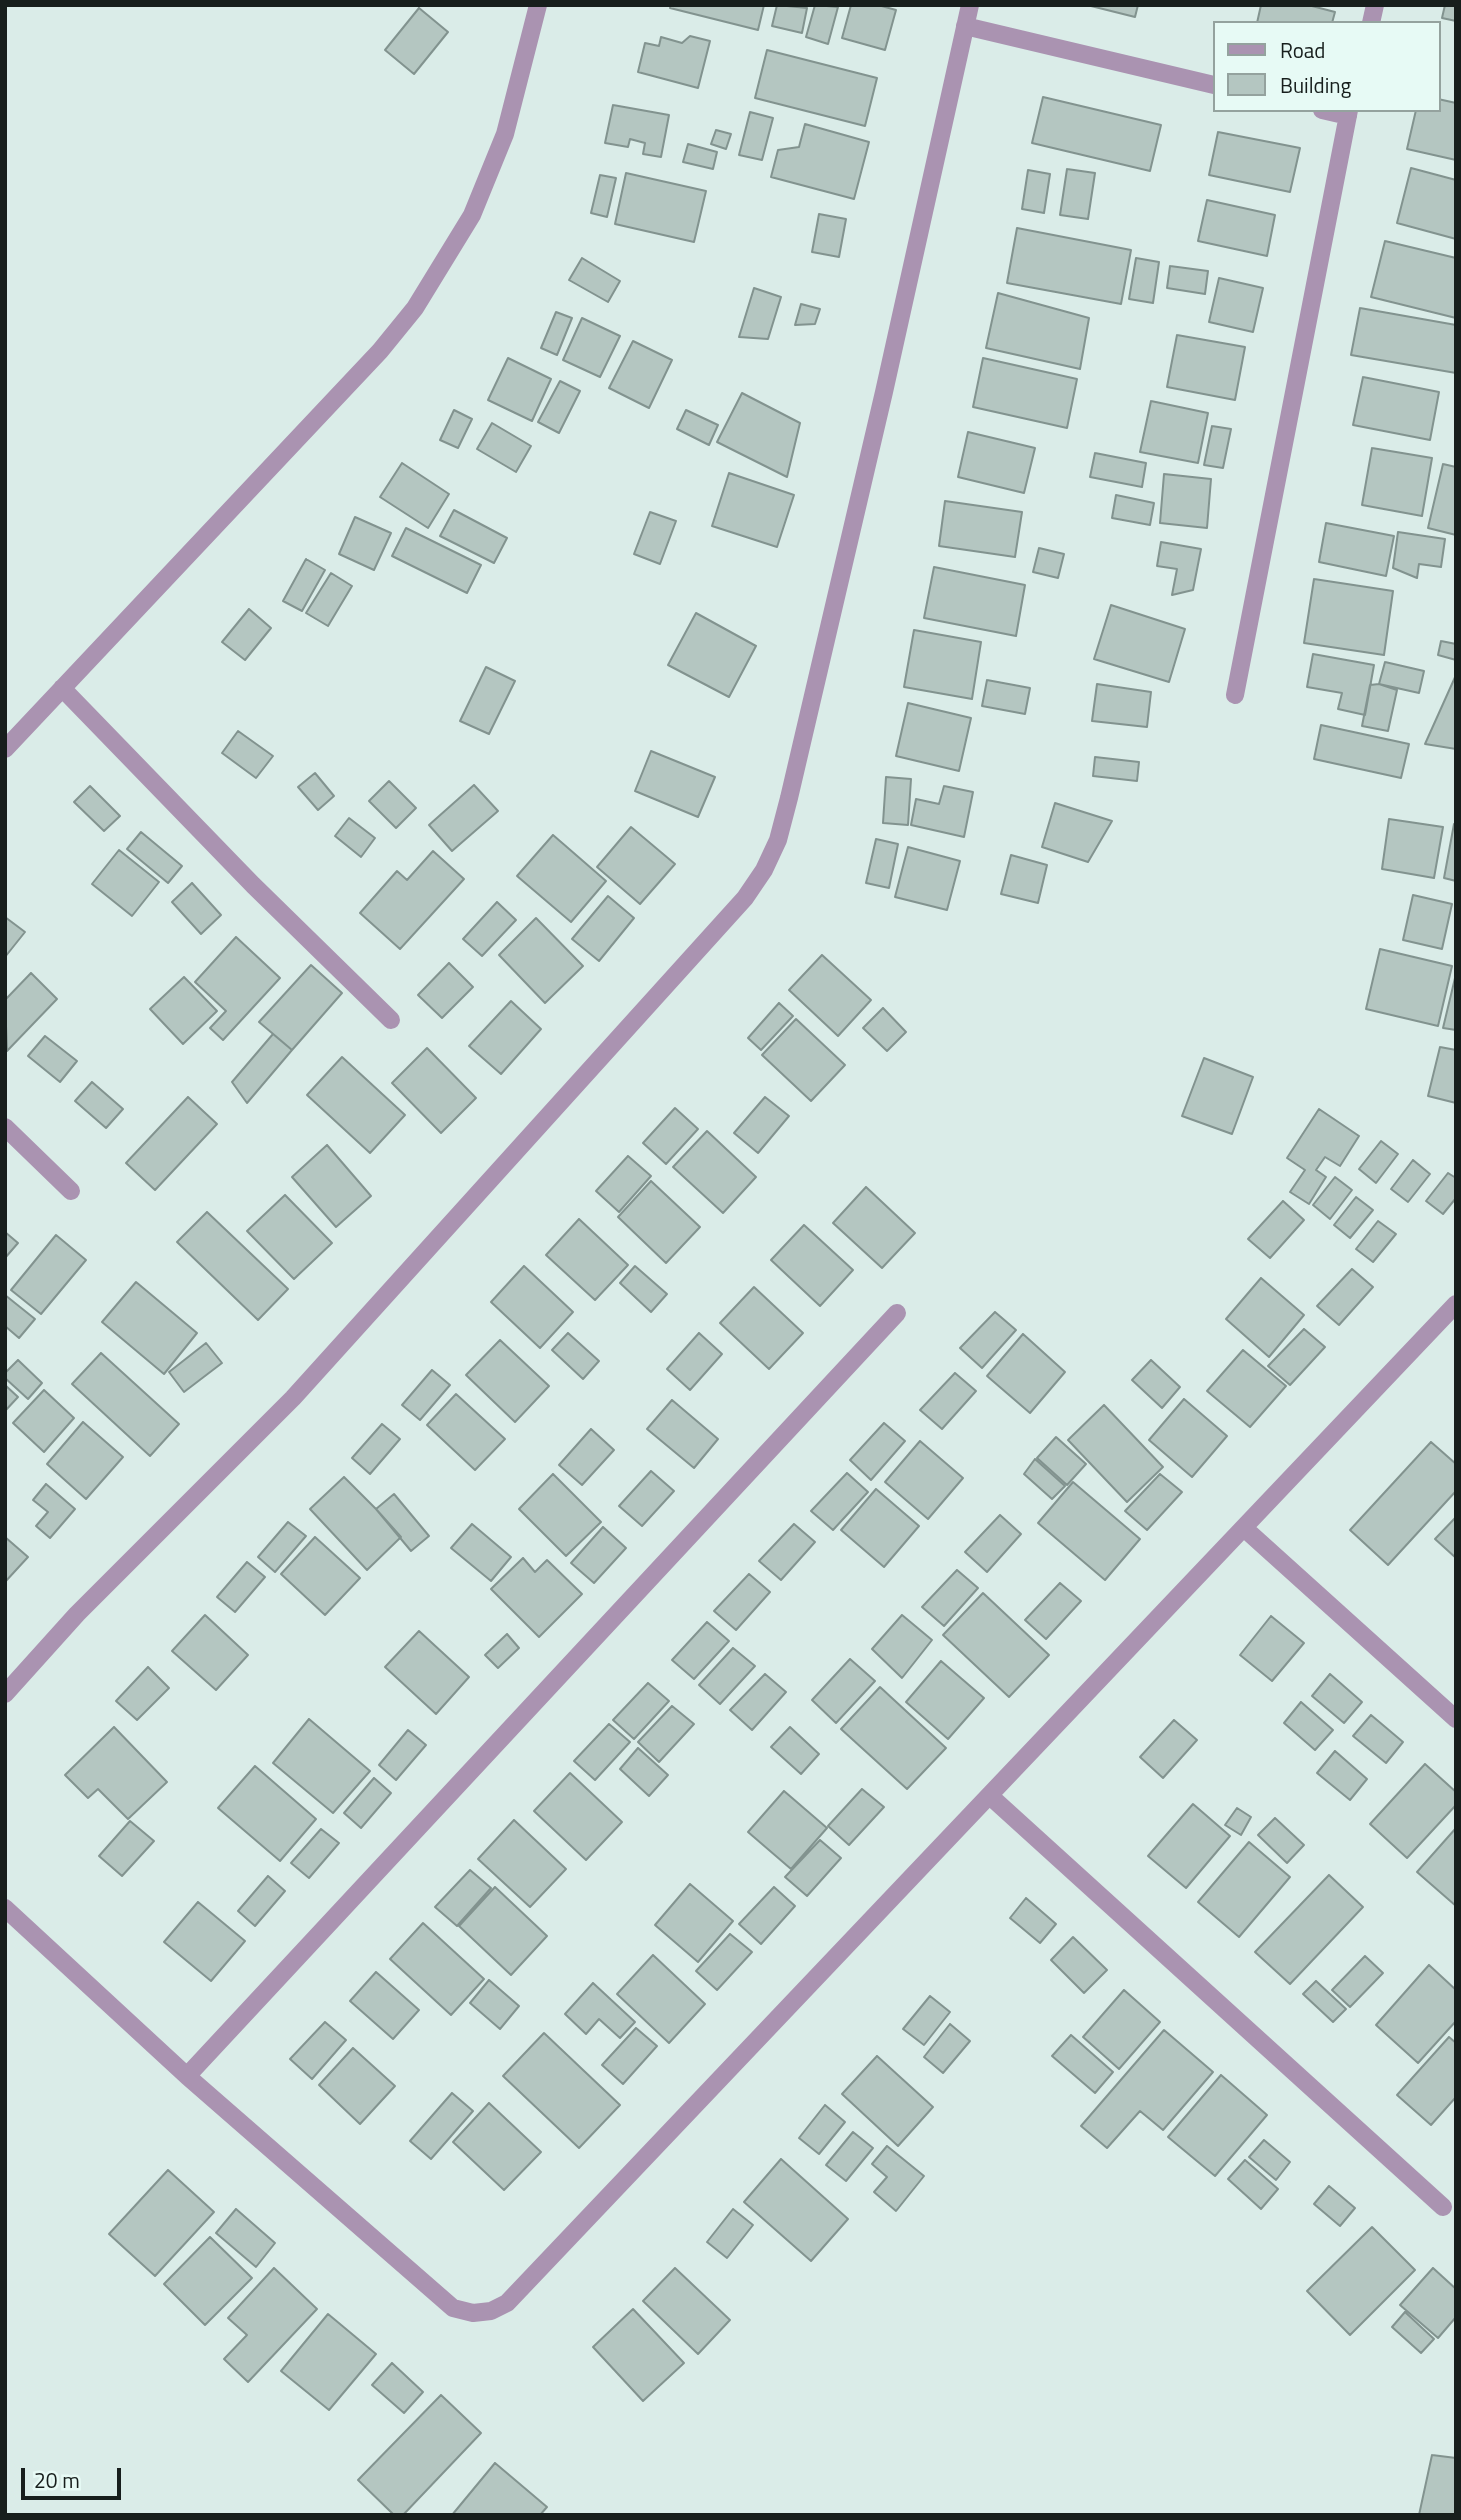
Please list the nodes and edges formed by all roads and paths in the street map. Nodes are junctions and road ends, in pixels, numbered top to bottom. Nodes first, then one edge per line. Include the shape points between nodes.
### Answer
1 (538, 5) edge
2 (970, 5) edge
3 (965, 26) junction
4 (1212, 85) edge
5 (1348, 113) edge
6 (62, 688) junction
7 (1235, 695) dead end
8 (5, 749) edge
9 (391, 1020) dead end
10 (5, 1127) edge
11 (71, 1191) dead end
12 (1456, 1304) edge
13 (897, 1313) dead end
14 (1244, 1528) junction
15 (5, 1694) edge
16 (1456, 1719) edge
17 (990, 1796) junction
18 (5, 1908) edge
19 (187, 2076) junction
20 (1443, 2207) dead end

1 - 6 street via 505,134 476,205 415,308 380,351
2 - 3 street
3 - 4 street
3 - 15 street via 789,799 764,870 745,898 293,1398 77,1614
5 - 7 street
6 - 8 street
6 - 9 street
10 - 11 street
12 - 14 street
13 - 19 street
14 - 16 street
14 - 17 street
17 - 19 street via 507,2303 491,2311 473,2314 453,2308
17 - 20 street
18 - 19 street

